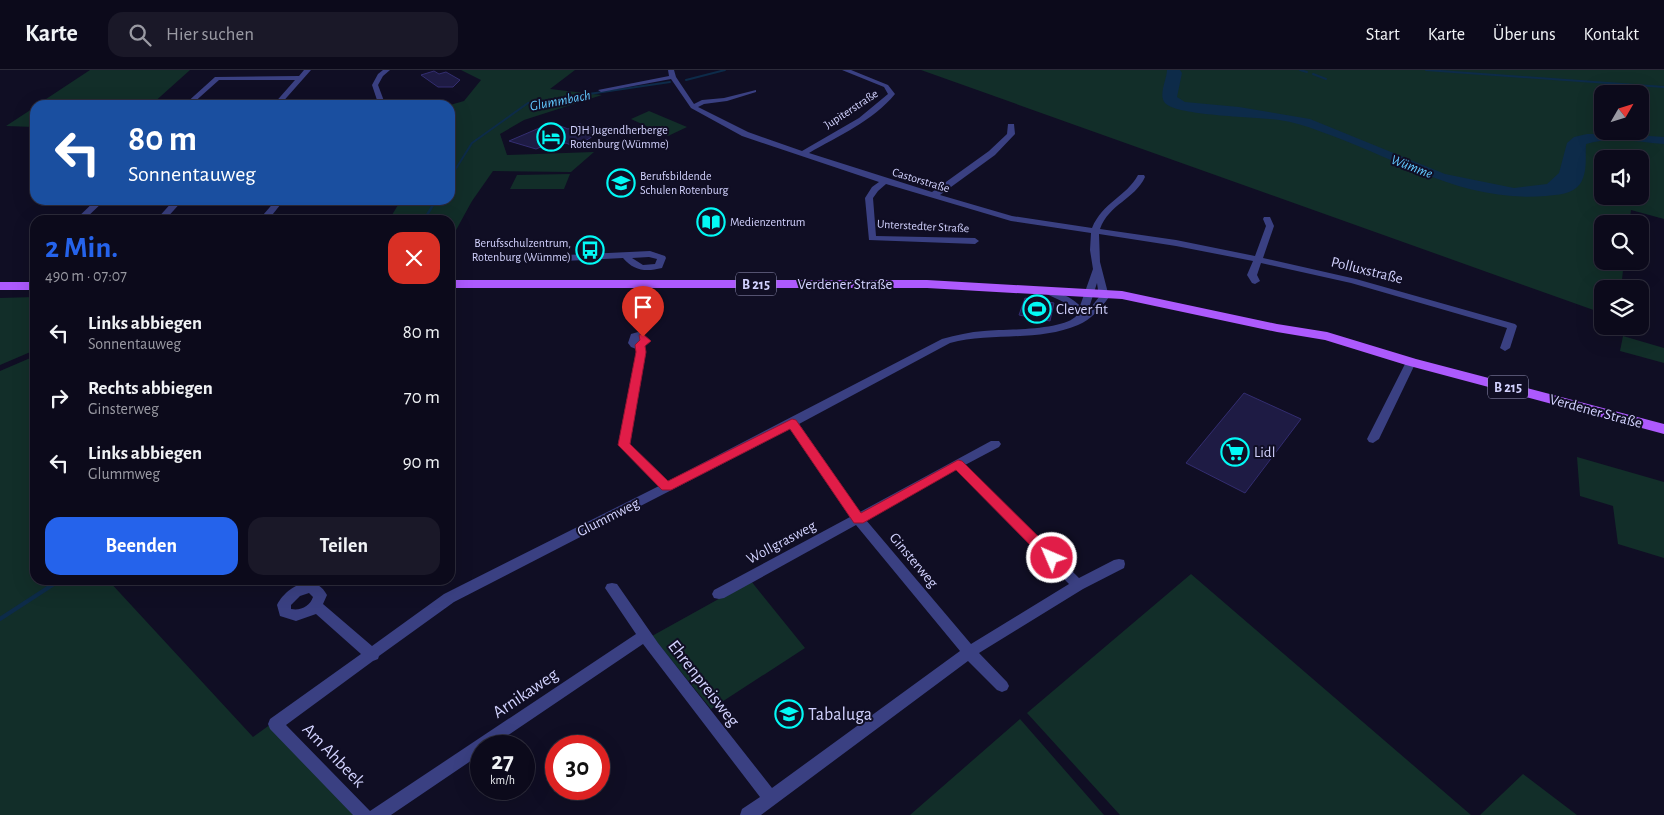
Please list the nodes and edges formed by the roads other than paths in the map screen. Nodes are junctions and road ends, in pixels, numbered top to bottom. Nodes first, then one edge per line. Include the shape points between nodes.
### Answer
1 (308, 70) edge
2 (388, 70) edge
3 (845, 70) edge
4 (672, 74) edge
5 (301, 78) junction
6 (601, 90) dead end
7 (754, 91) dead end
8 (192, 100) edge
9 (281, 100) edge
10 (381, 100) edge
11 (692, 106) junction
12 (1011, 126) dead end
13 (801, 154) junction
14 (1141, 177) dead end
15 (885, 181) junction
16 (934, 195) junction
17 (95, 205) edge
18 (174, 205) edge
19 (276, 205) edge
20 (84, 215) edge
21 (165, 215) edge
22 (268, 215) edge
23 (1267, 219) dead end
24 (1096, 230) junction
25 (975, 241) dead end
26 (626, 256) dead end
27 (545, 259) dead end
28 (1256, 259) junction
29 (1097, 270) junction
30 (1256, 281) dead end
31 (455, 284) edge
32 (0, 286) edge
33 (30, 286) edge
34 (1040, 289) junction
35 (1089, 294) junction
36 (1104, 296) junction
37 (1079, 319) junction
38 (640, 345) dead end
39 (1505, 348) dead end
40 (1411, 362) junction
41 (792, 423) junction
42 (1664, 429) edge
43 (1373, 438) dead end
44 (995, 444) dead end
45 (958, 464) junction
46 (667, 487) junction
47 (859, 520) junction
48 (1119, 564) dead end
49 (1078, 585) junction
50 (612, 588) dead end
51 (719, 594) dead end
52 (316, 606) dead end
53 (644, 636) junction
54 (969, 652) junction
55 (373, 655) junction
56 (1002, 686) dead end
57 (275, 724) joint
58 (770, 798) junction
59 (364, 815) edge
60 (377, 815) edge
61 (748, 815) edge

1 - 5 street
2 - 10 street via 380,75 375,85
3 - 13 street, Jupiterstraße via 886,86 892,94
4 - 6 street
4 - 11 street
5 - 8 street via 216,78
5 - 9 street
7 - 11 street
11 - 13 street, Castorstraße via 745,134
12 - 16 street via 1011,134 998,148
13 - 15 street, Castorstraße
14 - 24 street via 1140,183 1112,203 1101,216
15 - 16 street, Castorstraße
15 - 25 street, Unterstedter Straße via 869,198 872,238
16 - 24 street, Castorstraße via 1028,222
17 - 20 street
18 - 21 street
19 - 22 street
23 - 28 street via 1270,226
24 - 28 street, Polluxstraße
24 - 29 street
26 - 27 street
28 - 30 street via 1252,275
28 - 39 street, Polluxstraße via 1353,281 1512,326
29 - 35 street
29 - 36 street
31 - 34 main road, Verdener Straße / B 215 via 874,283
32 - 33 main road
34 - 35 main road, Verdener Straße / B 215
34 - 37 street via 1073,303
35 - 36 main road, Verdener Straße / B 215
35 - 37 street
36 - 37 street, Glummweg via 1095,311
36 - 40 main road, Verdener Straße / B 215 via 1122,302 1163,304 1277,328 1325,343
37 - 41 street, Glummweg via 1055,328 959,336
38 - 46 street via 624,445
40 - 42 main road, Verdener Straße / B 215
40 - 43 street
41 - 46 street, Glummweg
41 - 47 street, Ginsterweg
44 - 45 street, Wollgrasweg
45 - 47 street, Wollgrasweg
45 - 49 street
46 - 55 street, Glummweg via 449,598
47 - 51 street, Wollgrasweg
47 - 54 street, Ginsterweg
48 - 49 street
49 - 54 street
50 - 53 street, Ehrenpreisweg
52 - 55 street
53 - 58 street, Ehrenpreisweg
53 - 60 street, Arnikaweg
54 - 56 street, Ginsterweg
54 - 58 street
55 - 57 street, Glummweg
57 - 59 street, Am Ahbeek
58 - 61 street

